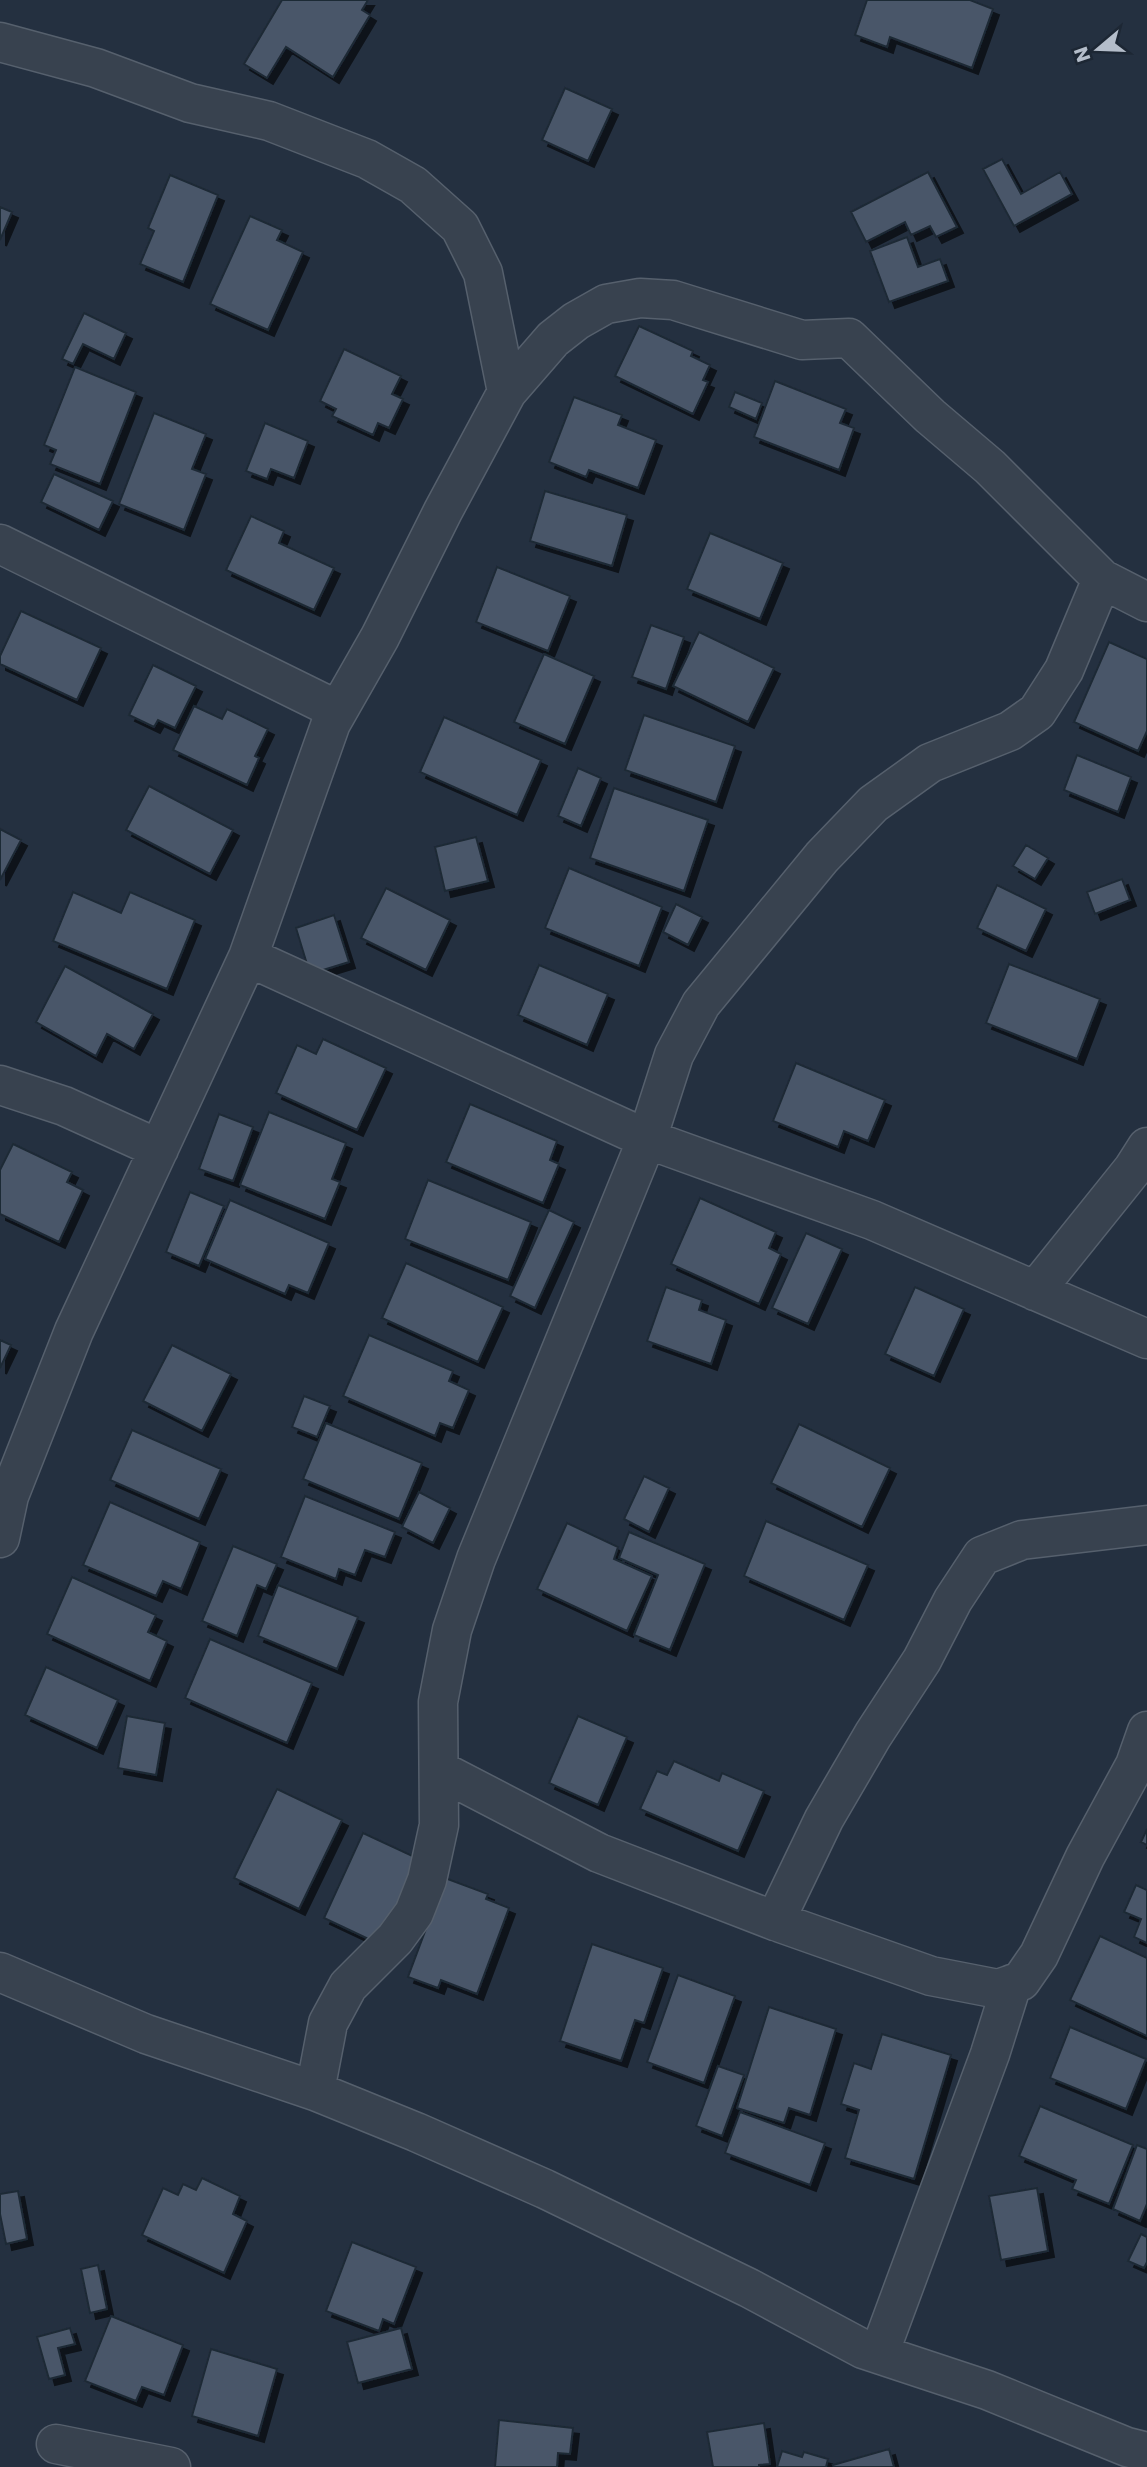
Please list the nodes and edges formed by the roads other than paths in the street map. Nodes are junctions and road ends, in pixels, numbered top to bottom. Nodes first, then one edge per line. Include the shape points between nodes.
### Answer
1 (0, 42) edge
2 (507, 392) junction
3 (0, 544) edge
4 (1102, 579) junction
5 (1147, 602) edge
6 (337, 710) junction
7 (248, 957) junction
8 (0, 1084) edge
9 (647, 1139) junction
10 (1147, 1147) edge
11 (159, 1149) junction
12 (1035, 1291) junction
13 (1147, 1339) edge
14 (5, 1497) edge
15 (1147, 1525) edge
16 (0, 1538) edge
17 (1147, 1731) edge
18 (439, 1770) junction
19 (775, 1921) junction
20 (0, 1972) edge
21 (1012, 1984) junction
22 (315, 2091) junction
23 (879, 2354) junction
24 (56, 2444) dead end
25 (1147, 2452) edge
26 (171, 2467) edge

1 - 2 street via 96,68 190,103 269,121 366,159 413,185 460,227 483,273
2 - 4 street via 552,339 576,321 606,304 640,298 673,300 802,340 849,338 990,467
2 - 6 street via 380,637
3 - 6 street
4 - 5 street
4 - 9 street via 1064,670 1037,712 1010,731 930,763 873,804 738,957 701,1004 674,1055
6 - 7 street
7 - 9 street
7 - 11 street
8 - 11 street via 64,1105
9 - 12 street via 872,1220
9 - 18 street via 476,1559 452,1630 438,1702
10 - 12 street
11 - 14 street via 74,1331
12 - 13 street
14 - 16 street
15 - 19 street via 1022,1540 982,1556 824,1819
17 - 21 street via 1135,1765 1039,1955 1021,1981
18 - 19 street via 599,1853
18 - 22 street via 439,1825 414,1913 348,1986 328,2023
19 - 21 street via 932,1976 998,1989
20 - 22 street via 146,2034
21 - 23 street
22 - 23 street via 545,2189
23 - 25 street
24 - 26 street

